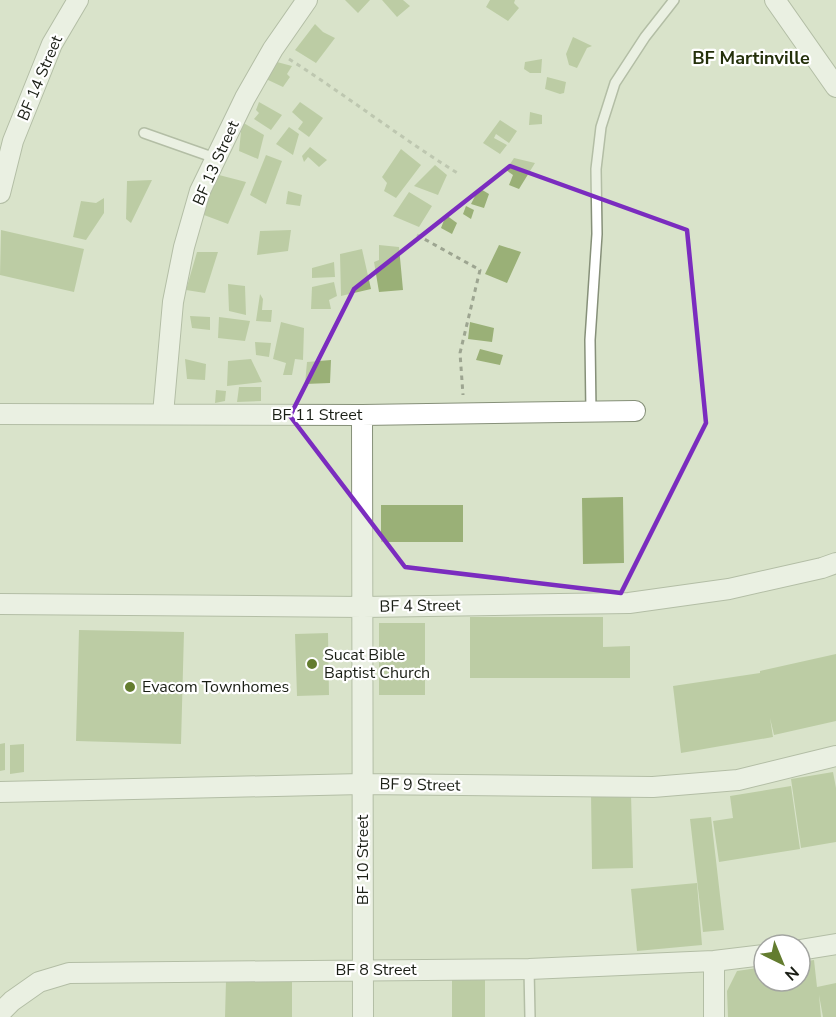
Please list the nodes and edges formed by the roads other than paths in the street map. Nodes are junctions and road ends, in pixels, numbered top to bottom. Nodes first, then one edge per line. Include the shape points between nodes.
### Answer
1 (78, 0) edge
2 (307, 0) edge
3 (674, 0) edge
4 (775, 0) edge
5 (836, 87) edge
6 (144, 133) dead end
7 (215, 158) junction
8 (0, 193) edge
9 (635, 411) dead end
10 (591, 412) junction
11 (0, 414) edge
12 (163, 414) junction
13 (362, 415) junction
14 (836, 563) edge
15 (0, 604) edge
16 (363, 607) junction
17 (836, 756) edge
18 (362, 784) junction
19 (0, 792) edge
20 (836, 944) edge
21 (812, 948) edge
22 (752, 957) edge
23 (714, 962) junction
24 (529, 969) junction
25 (363, 970) junction
26 (0, 1013) edge
27 (363, 1017) edge
28 (530, 1017) edge
29 (714, 1017) edge

1 - 8 street, BF 14 Street via 52,44 13,141
2 - 7 street, BF 13 Street via 273,48
3 - 10 lane via 615,83 601,127 590,340
4 - 5 street
6 - 7 lane
7 - 12 street, BF 13 Street via 200,191 173,302
9 - 10 street, BF 11 Street
10 - 13 street, BF 11 Street
11 - 12 street, BF 11 Street
12 - 13 street, BF 11 Street
13 - 16 street, BF 10 Street
14 - 16 street, BF 4 Street via 729,589 629,603
15 - 16 street, BF 4 Street
16 - 18 street, BF 10 Street
17 - 18 street, BF 9 Street via 738,780 653,788
18 - 19 street, BF 9 Street
18 - 25 street, BF 10 Street
20 - 21 street
22 - 23 street, BF 8 Street
23 - 24 street, BF 8 Street
23 - 29 street
24 - 25 street, BF 8 Street
24 - 28 lane
25 - 26 street, BF 8 Street via 69,973 39,982
25 - 27 street, BF 10 Street

